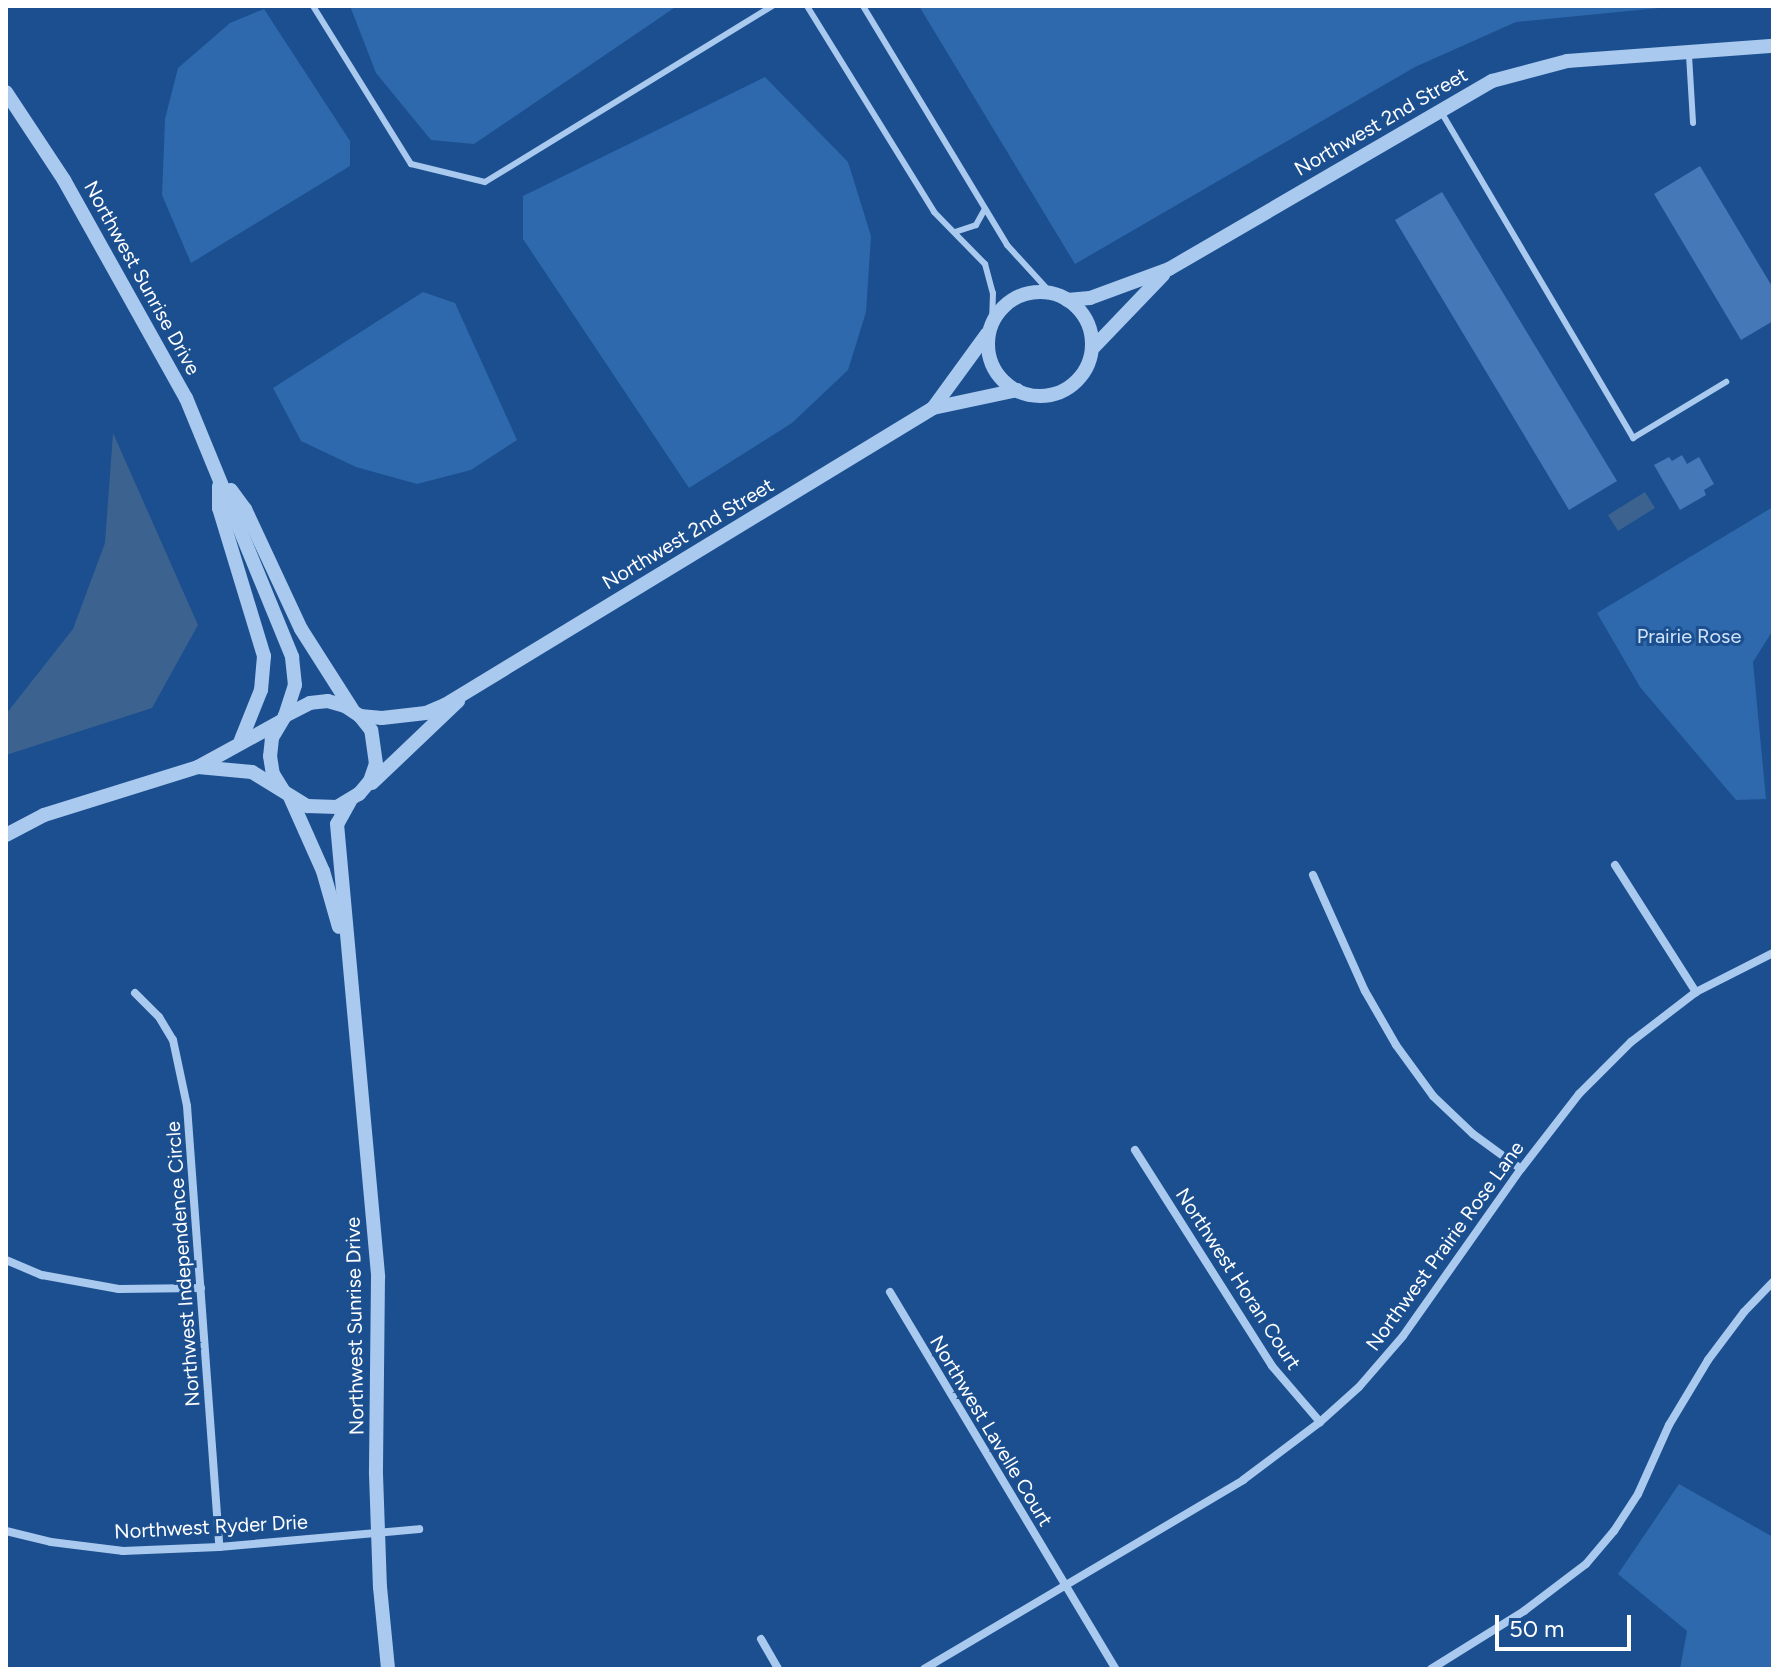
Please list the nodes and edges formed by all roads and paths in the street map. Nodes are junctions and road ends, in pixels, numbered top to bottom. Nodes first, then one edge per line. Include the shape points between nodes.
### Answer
1 (313, 6) edge
2 (772, 6) edge
3 (807, 6) edge
4 (863, 6) edge
5 (1773, 46) edge
6 (1688, 52) junction
7 (6, 92) edge
8 (6, 98) edge
9 (1439, 109) junction
10 (17, 111) junction
11 (1693, 123) dead end
12 (985, 209) junction
13 (955, 232) junction
14 (1169, 269) junction
15 (1051, 293) junction
16 (1067, 300) junction
17 (991, 326) junction
18 (1092, 349) junction
19 (1726, 382) dead end
20 (1017, 390) junction
21 (933, 408) junction
22 (219, 473) junction
23 (463, 694) junction
24 (356, 713) junction
25 (283, 719) junction
26 (241, 740) junction
27 (198, 767) junction
28 (286, 793) junction
29 (355, 798) junction
30 (6, 835) edge
31 (1615, 865) dead end
32 (1313, 875) dead end
33 (1773, 953) edge
34 (349, 982) junction
35 (1696, 992) junction
36 (135, 993) dead end
37 (1135, 1150) dead end
38 (1521, 1169) junction
39 (6, 1260) edge
40 (1773, 1282) edge
41 (201, 1288) junction
42 (890, 1292) dead end
43 (1320, 1422) junction
44 (419, 1529) dead end
45 (6, 1531) edge
46 (378, 1533) junction
47 (219, 1547) junction
48 (1064, 1587) junction
49 (761, 1639) dead end
50 (388, 1669) edge
51 (778, 1669) edge
52 (924, 1669) edge
53 (1116, 1669) edge
54 (1431, 1669) edge

1 - 2 lane via 411,164 485,182
3 - 13 lane via 934,212
4 - 12 lane
5 - 6 street, Northwest 2nd Street
6 - 9 street, Northwest 2nd Street via 1567,61 1492,81
6 - 11 lane
7 - 10 street, Northwest Sunrise Drive
8 - 10 street, Northwest Sunrise Drive
9 - 14 street, Northwest 2nd Street
9 - 19 lane via 1633,438
10 - 22 street, Northwest Sunrise Drive via 137,306
12 - 13 lane via 976,225
12 - 15 lane via 1007,245
13 - 17 lane via 985,264 993,293
14 - 16 street, Northwest 2nd Street via 1090,298
14 - 18 street, Northwest 2nd Street
15 - 16 street
15 - 17 street, Northwest 2nd Street via 1016,297
16 - 18 street via 1089,327
17 - 20 street via 989,357 996,372
17 - 21 street, Northwest 2nd Street
18 - 20 street, Northwest 2nd Street via 1082,375 1070,387 1039,397
20 - 21 street, Northwest 2nd Street
21 - 23 street, Northwest 2nd Street
22 - 24 street, Northwest Sunrise Drive via 245,509 301,629
22 - 25 street, Northwest Sunrise Drive via 292,657 295,685
22 - 26 street via 219,508 264,656 261,690
23 - 24 street, Northwest 2nd Street via 426,713 382,718
23 - 29 street, Northwest 2nd Street
24 - 25 street via 328,701 310,703
24 - 29 street via 371,730 376,755 370,781
25 - 26 street
25 - 28 street via 272,738 270,756 273,774
26 - 27 street
27 - 28 street via 252,772
27 - 30 street via 44,815
28 - 29 street via 322,808
28 - 34 street, Northwest Sunrise Drive via 323,871
29 - 34 street, Northwest Sunrise Drive via 337,824
31 - 35 street
32 - 38 street via 1365,991 1396,1045 1433,1096
33 - 35 street, Northwest Prairie Rose Lane
34 - 46 street, Northwest Sunrise Drive via 378,1277
35 - 38 street, Northwest Prairie Rose Lane via 1631,1042 1579,1094
36 - 41 street, Northwest Independence Circle via 159,1017 180,1065
37 - 43 street, Northwest Horan Court via 1272,1366
38 - 43 street, Northwest Prairie Rose Lane via 1403,1336
39 - 41 street via 42,1275 107,1287
40 - 54 street via 1708,1360 1669,1425 1638,1494 1586,1564 1524,1611
41 - 47 street, Northwest Independence Circle
42 - 48 street, Northwest Lavelle Court
43 - 48 street, Northwest Prairie Rose Lane via 1243,1480
44 - 46 street, Northwest Ryder Drie
45 - 47 street, Northwest Ryder Drie via 123,1551
46 - 47 street, Northwest Ryder Drie
46 - 50 street, Northwest Sunrise Drive
48 - 52 street, Northwest Prairie Rose Lane
48 - 53 street, Northwest Lavelle Court
49 - 51 street

